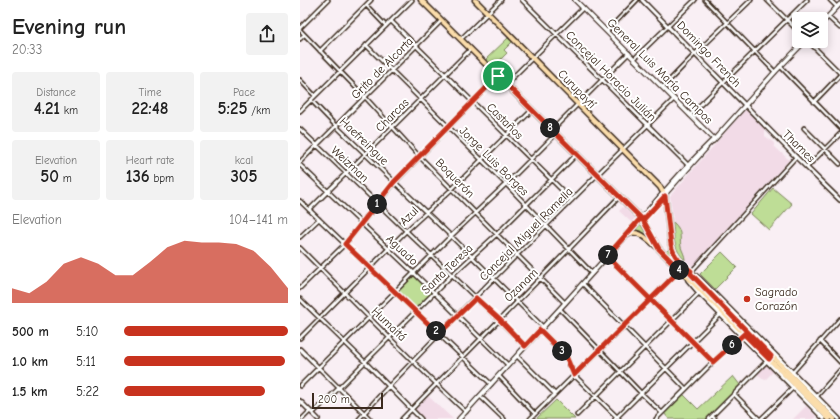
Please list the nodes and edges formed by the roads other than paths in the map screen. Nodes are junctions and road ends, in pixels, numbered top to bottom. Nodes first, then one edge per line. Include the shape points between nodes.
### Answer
1 (328, 0) edge
2 (371, 0) edge
3 (412, 0) edge
4 (422, 0) edge
5 (475, 0) edge
6 (501, 0) edge
7 (522, 0) edge
8 (637, 0) edge
9 (642, 0) edge
10 (695, 0) edge
11 (705, 0) edge
12 (751, 0) edge
13 (767, 0) edge
14 (807, 0) edge
15 (830, 0) edge
16 (576, 1) edge
17 (366, 5) junction
18 (838, 6) edge
19 (583, 8) junction
20 (488, 13) junction
21 (828, 17) joint
22 (442, 20) junction
23 (787, 20) junction
24 (391, 21) junction
25 (727, 23) junction
26 (792, 25) edge
27 (386, 26) junction
28 (668, 26) junction
29 (840, 28) edge
30 (300, 29) edge
31 (607, 31) junction
32 (556, 34) junction
33 (304, 35) junction
34 (300, 39) edge
35 (461, 39) junction
36 (417, 45) junction
37 (366, 46) junction
38 (799, 48) edge
39 (814, 48) edge
40 (471, 49) junction
41 (320, 51) junction
42 (755, 52) junction
43 (629, 53) junction
44 (695, 54) junction
45 (533, 58) junction
46 (634, 59) junction
47 (780, 66) junction
48 (392, 71) junction
49 (340, 72) junction
50 (775, 72) junction
51 (840, 74) edge
52 (446, 75) junction
53 (498, 76) junction
54 (300, 80) edge
55 (602, 80) junction
56 (723, 82) junction
57 (506, 84) junction
58 (663, 87) junction
59 (315, 96) junction
60 (365, 97) junction
61 (674, 99) junction
62 (311, 100) junction
63 (420, 100) junction
64 (472, 102) junction
65 (814, 102) junction
66 (578, 104) junction
67 (745, 105) junction
68 (532, 110) junction
69 (300, 111) edge
70 (690, 115) junction
71 (647, 125) junction
72 (336, 126) junction
73 (448, 127) junction
74 (392, 128) junction
75 (804, 128) dead end
76 (840, 128) edge
77 (300, 129) edge
78 (554, 132) junction
79 (506, 134) junction
80 (840, 134) edge
81 (714, 139) junction
82 (316, 145) junction
83 (825, 149) junction
84 (623, 150) junction
85 (365, 154) junction
86 (576, 154) junction
87 (419, 156) junction
88 (796, 157) junction
89 (530, 159) junction
90 (482, 160) junction
91 (300, 164) edge
92 (840, 164) edge
93 (688, 165) junction
94 (807, 167) junction
95 (346, 173) junction
96 (597, 175) junction
97 (551, 180) junction
98 (394, 182) junction
99 (506, 184) junction
100 (452, 188) junction
101 (328, 192) junction
102 (664, 194) junction
103 (619, 196) junction
104 (572, 200) junction
105 (840, 200) edge
106 (300, 201) edge
107 (378, 203) junction
108 (526, 205) junction
109 (310, 210) junction
110 (426, 212) junction
111 (476, 213) junction
112 (319, 219) junction
113 (642, 219) junction
114 (361, 223) junction
115 (546, 226) junction
116 (406, 231) junction
117 (497, 234) junction
118 (627, 234) junction
119 (451, 236) junction
120 (300, 237) edge
121 (345, 244) junction
122 (300, 248) edge
123 (569, 249) junction
124 (659, 249) junction
125 (388, 250) junction
126 (432, 255) junction
127 (517, 255) junction
128 (472, 256) junction
129 (607, 256) junction
130 (370, 268) junction
131 (320, 269) junction
132 (680, 270) junction
133 (690, 272) junction
134 (592, 273) junction
135 (414, 274) junction
136 (452, 275) junction
137 (540, 278) junction
138 (494, 279) junction
139 (583, 284) junction
140 (300, 288) edge
141 (395, 292) junction
142 (434, 293) junction
143 (699, 293) junction
144 (344, 294) junction
145 (476, 298) junction
146 (300, 299) edge
147 (650, 299) junction
148 (517, 302) junction
149 (565, 303) junction
150 (560, 309) junction
151 (416, 311) junction
152 (722, 314) junction
153 (457, 316) junction
154 (320, 318) junction
155 (369, 318) junction
156 (840, 319) edge
157 (500, 320) junction
158 (671, 321) junction
159 (624, 326) junction
160 (542, 329) junction
161 (439, 334) junction
162 (745, 334) junction
163 (300, 338) edge
164 (390, 338) junction
165 (481, 339) junction
166 (820, 341) junction
167 (344, 342) junction
168 (693, 342) junction
169 (765, 344) junction
170 (525, 346) junction
171 (644, 347) junction
172 (300, 349) edge
173 (600, 350) junction
174 (517, 356) junction
175 (463, 357) junction
176 (770, 357) junction
177 (413, 361) junction
178 (365, 362) junction
179 (713, 362) junction
180 (840, 362) edge
181 (508, 365) junction
182 (319, 368) junction
183 (666, 369) junction
184 (840, 370) edge
185 (620, 372) junction
186 (791, 373) junction
187 (574, 375) junction
188 (498, 376) junction
189 (793, 380) junction
190 (436, 384) junction
191 (491, 384) junction
192 (300, 386) edge
193 (389, 386) junction
194 (794, 387) junction
195 (339, 388) junction
196 (686, 390) junction
197 (641, 393) junction
198 (555, 394) junction
199 (734, 394) junction
200 (480, 396) junction
201 (596, 396) junction
202 (817, 396) junction
203 (300, 400) edge
204 (412, 409) junction
205 (311, 412) junction
206 (466, 412) junction
207 (364, 413) junction
208 (662, 413) junction
209 (535, 414) junction
210 (577, 415) dead end
211 (712, 416) junction
212 (822, 417) edge
213 (461, 418) edge
214 (617, 418) edge
215 (302, 419) edge
216 (318, 419) edge
217 (359, 419) edge
218 (370, 419) edge
219 (402, 419) edge
220 (421, 419) edge
221 (504, 419) edge
222 (530, 419) edge
223 (656, 419) edge
224 (709, 419) edge
225 (715, 419) edge
226 (760, 419) edge
227 (829, 419) edge
228 (834, 419) edge
229 (839, 419) edge

1 - 30 street
2 - 17 street
3 - 24 street
4 - 22 main road
5 - 20 main road, Curupaytí
6 - 20 street
7 - 32 street, Concejal Horacio Julián
8 - 31 street
9 - 28 street, Domingo French
10 - 28 street
11 - 25 street
12 - 25 street
13 - 23 street
14 - 23 street
15 - 18 street
16 - 19 main road, General Luis María Campos
17 - 27 street
17 - 41 street
18 - 21 main road
19 - 31 main road, General Luis María Campos
19 - 32 street
20 - 35 street
20 - 45 main road, Curupaytí
21 - 29 street
22 - 35 main road
22 - 36 street, Grito de Alcorta
23 - 26 street
23 - 42 street
24 - 27 street
24 - 36 street, Castaños
25 - 42 street
25 - 44 street
27 - 37 street
28 - 44 street, Domingo French
28 - 46 street
30 - 33 street, Boquerón
31 - 43 main road, General Luis María Campos
32 - 45 street
32 - 55 street, Concejal Horacio Julián
33 - 34 street
33 - 41 street, Boquerón
35 - 40 main road
36 - 48 street, Grito de Alcorta
36 - 52 street, Castaños
37 - 48 street, Jorge Luis Borges
37 - 49 street
38 - 47 main road
39 - 51 street
40 - 52 street, Charcas
40 - 53 main road
41 - 49 street, Boquerón
42 - 50 street
42 - 56 street
43 - 46 main road, General Luis María Campos
43 - 55 street
44 - 56 street, Domingo French
44 - 58 street
45 - 57 street
45 - 66 main road, Curupaytí
46 - 58 main road, General Luis María Campos
47 - 50 main road
47 - 65 street
48 - 60 street, Grito de Alcorta
48 - 63 street, Jorge Luis Borges
49 - 59 street
49 - 60 street, Boquerón
50 - 67 main road
51 - 65 street
52 - 63 street, Charcas
52 - 64 street, Castaños
53 - 57 main road
53 - 64 street
54 - 59 street
55 - 66 street
55 - 71 street, Concejal Horacio Julián
56 - 67 street, Domingo French
56 - 70 street
57 - 68 main road
58 - 61 main road, General Luis María Campos
59 - 62 street
60 - 72 street, Grito de Alcorta
60 - 74 street, Boquerón
61 - 70 main road, General Luis María Campos
61 - 71 street, Concejal Miguel Ramella
62 - 69 street
62 - 72 street, Haefreingue
63 - 73 street, Jorge Luis Borges
63 - 74 street, Charcas
64 - 73 street
64 - 79 street, Castaños
65 - 76 street
66 - 78 street
66 - 84 main road, Curupaytí
67 - 81 main road
67 - 88 street, Thames
68 - 78 main road
68 - 79 street, Azul
70 - 81 main road, General Luis María Campos
71 - 84 street, Concejal Miguel Ramella
71 - 93 street, Concejal Horacio Julián
72 - 82 street, Grito de Alcorta
72 - 85 street, Haefreingue
73 - 87 street
73 - 90 street, Jorge Luis Borges
74 - 85 street, Charcas
74 - 87 street, Boquerón
75 - 83 street
77 - 82 street, Weizman
78 - 86 main road
78 - 89 street
79 - 89 street, Castaños
79 - 90 street, Azul
80 - 83 street
81 - 93 main road
81 - 102 main road
82 - 91 street, Grito de Alcorta
82 - 95 street, Weizman
83 - 92 street
83 - 94 street
84 - 96 street, Concejal Miguel Ramella
84 - 102 main road, Curupaytí
85 - 95 street, Charcas
85 - 98 street, Haefreingue
86 - 96 main road
86 - 97 street, Santa Teresa
87 - 98 street
87 - 100 street, Boquerón
88 - 94 street, Thames
88 - 133 street
89 - 97 street, Castaños
89 - 99 street
90 - 99 street, Jorge Luis Borges
90 - 100 street, Azul
91 - 101 street, Aguado
93 - 102 main road
94 - 105 street, Thames
95 - 101 street, Charcas
95 - 107 street, Weizman
96 - 103 main road
96 - 104 street, Concejal Miguel Ramella
97 - 104 street, Castaños
97 - 108 street, Santa Teresa
98 - 107 street
98 - 110 street, Haefreingue
99 - 108 street, Jorge Luis Borges
99 - 111 street
100 - 110 street, Azul
100 - 111 street, Boquerón
101 - 109 street, Charcas
101 - 114 street, Aguado
102 - 113 main road
102 - 133 main road via 672,249
103 - 113 main road
103 - 123 street, Ozanam
104 - 115 street, Concejal Miguel Ramella
106 - 109 street
107 - 114 street
107 - 116 street, Weizman
108 - 115 street, Jorge Luis Borges
108 - 117 street, Santa Teresa
109 - 112 street
110 - 116 street, Azul
110 - 119 street, Haefreingue
111 - 117 street, Boquerón
111 - 119 street
112 - 120 street
112 - 121 street
113 - 118 main road
113 - 124 main road
114 - 121 street
114 - 125 street, Aguado
115 - 123 street, Jorge Luis Borges
115 - 127 street, Concejal Miguel Ramella
116 - 125 street, Azul
116 - 126 street, Weizman
117 - 127 street, Boquerón
117 - 128 street, Santa Teresa
118 - 124 main road via 639,233
118 - 129 main road
119 - 126 street
119 - 128 street, Haefreingue
121 - 130 street
121 - 131 street
122 - 131 street, Humaitá
123 - 134 street, Jorge Luis Borges
123 - 137 street, Ozanam
124 - 132 main road
125 - 130 street, Azul
125 - 135 street, Aguado
126 - 135 street
126 - 136 street, Weizman
127 - 137 street, Boquerón
127 - 138 street, Concejal Miguel Ramella
128 - 136 street, Santa Teresa
128 - 138 street, Haefreingue
129 - 134 main road
129 - 147 street
130 - 141 street
130 - 144 street, Azul
131 - 140 street
131 - 144 street, Humaitá
132 - 143 street
132 - 147 street
132 - 152 main road
133 - 162 main road
133 - 169 street
134 - 139 main road
135 - 141 street
135 - 142 street, Aguado
136 - 142 street, Santa Teresa
136 - 145 street, Weizman
137 - 148 street, Ozanam
137 - 149 street, Boquerón
138 - 145 street, Concejal Miguel Ramella
138 - 148 street, Haefreingue
139 - 149 main road
139 - 159 street
141 - 151 street
141 - 155 street
142 - 151 street, Santa Teresa
142 - 153 street, Aguado
143 - 152 street
143 - 158 street
144 - 154 street, Azul
144 - 155 street, Humaitá
145 - 153 street, Concejal Miguel Ramella
145 - 157 street, Weizman
146 - 154 street
147 - 158 street
147 - 159 street
148 - 157 street, Ozanam
148 - 160 street, Haefreingue
149 - 150 main road
150 - 160 main road
150 - 173 street
151 - 161 street
151 - 164 street, Santa Teresa
152 - 162 main road
152 - 168 street
153 - 161 street, Concejal Miguel Ramella
153 - 165 street, Aguado
154 - 163 street, Azul
154 - 167 street
155 - 164 street, Humaitá
155 - 167 street
156 - 166 street
157 - 165 street, Ozanam
157 - 170 street, Weizman
158 - 168 street
158 - 171 street
159 - 171 street
159 - 173 street
160 - 170 main road
160 - 187 street, Haefreingue via 566,356
161 - 175 street
161 - 177 street, Concejal Miguel Ramella
162 - 169 main road
162 - 176 main road
162 - 179 street
164 - 177 street, Humaitá
164 - 178 street, Santa Teresa
165 - 175 street, Ozanam
165 - 181 street, Aguado
166 - 180 street
166 - 186 street
167 - 178 street
167 - 182 street
168 - 179 street
168 - 183 street
169 - 176 street
170 - 174 main road
171 - 183 street
171 - 185 street
172 - 182 street
173 - 185 street
173 - 187 street
174 - 181 main road
174 - 198 street
175 - 190 street, Ozanam
175 - 191 street
176 - 186 main road
176 - 189 main road
176 - 194 street
176 - 199 street
177 - 190 street, Humaitá
177 - 193 street, Concejal Miguel Ramella
178 - 193 street
178 - 195 street, Santa Teresa
179 - 196 street
181 - 188 main road
182 - 192 street
182 - 195 street
183 - 196 street
183 - 197 street
184 - 202 street
185 - 197 street
185 - 201 street
186 - 189 main road
186 - 202 street
187 - 198 street
187 - 201 street
188 - 191 main road
188 - 209 street
189 - 194 main road
189 - 228 main road
190 - 204 street, Ozanam
190 - 206 street, Humaitá
191 - 200 main road
193 - 204 street
193 - 207 street, Concejal Miguel Ramella
194 - 212 street
194 - 212 main road via 804,393
194 - 226 street
195 - 205 street, Santa Teresa
195 - 207 street
196 - 208 street
197 - 208 street
197 - 214 street
198 - 209 street
199 - 211 street
199 - 226 street
200 - 206 main road
200 - 221 street
201 - 210 street
201 - 214 street
202 - 229 street
203 - 205 street
204 - 219 street, Ozanam
204 - 220 street
205 - 215 street, Santa Teresa
205 - 216 street
206 - 213 main road
207 - 217 street, Concejal Miguel Ramella
207 - 218 street
208 - 223 street
209 - 222 street
211 - 224 street
211 - 225 street
212 - 227 main road

